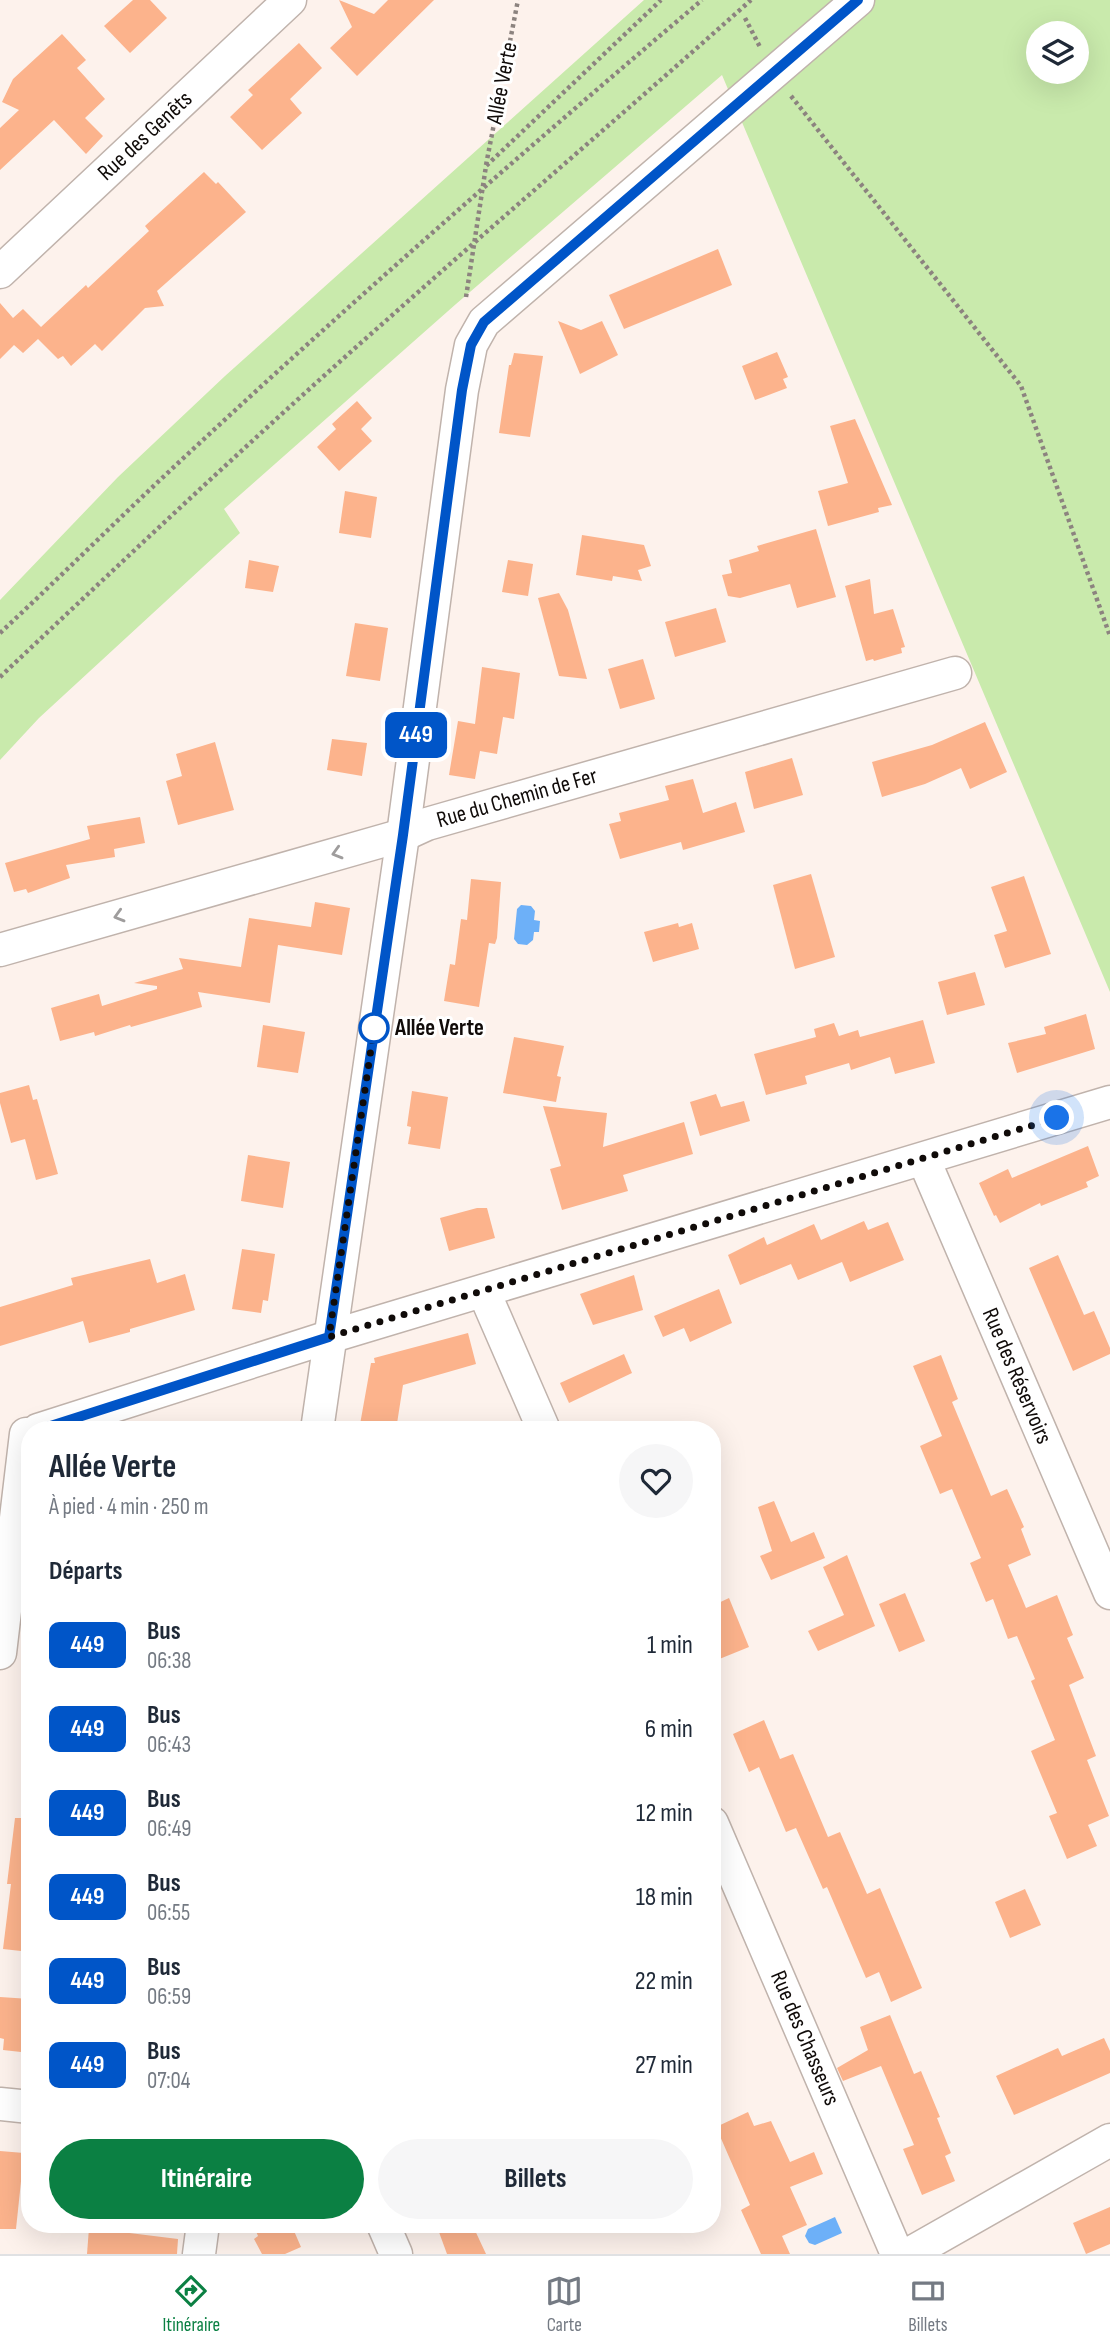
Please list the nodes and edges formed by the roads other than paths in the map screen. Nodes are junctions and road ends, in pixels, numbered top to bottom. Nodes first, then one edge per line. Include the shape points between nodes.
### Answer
1 (290, 0) edge
2 (858, 0) edge
3 (0, 272) edge
4 (955, 673) dead end
5 (403, 835) junction
6 (0, 950) edge
7 (1110, 1102) edge
8 (924, 1160) junction
9 (484, 1292) junction
10 (329, 1337) junction
11 (64, 1421) edge
12 (318, 1421) edge
13 (540, 1421) edge
14 (21, 1453) edge
15 (1110, 1593) edge
16 (0, 1653) edge
17 (721, 1844) edge
18 (0, 2104) edge
19 (21, 2106) edge
20 (1110, 2140) edge
21 (202, 2233) edge
22 (387, 2233) edge
23 (199, 2254) edge
24 (396, 2254) edge
25 (897, 2254) edge
26 (909, 2254) edge

1 - 3 street, Rue des Genêts
2 - 5 street via 484,322 474,337 462,390
4 - 5 street, Rue du Chemin de Fer via 427,824
5 -> 6 street, Rue du Chemin de Fer
5 - 10 street
7 - 8 street
8 - 9 street
8 - 15 street, Rue des Réservoirs
9 - 10 street
9 - 13 street
10 - 11 street
10 - 12 street
14 - 16 street
17 - 25 street, Rue des Chasseurs
18 - 19 street
20 - 26 street
21 - 23 street
22 - 24 street

